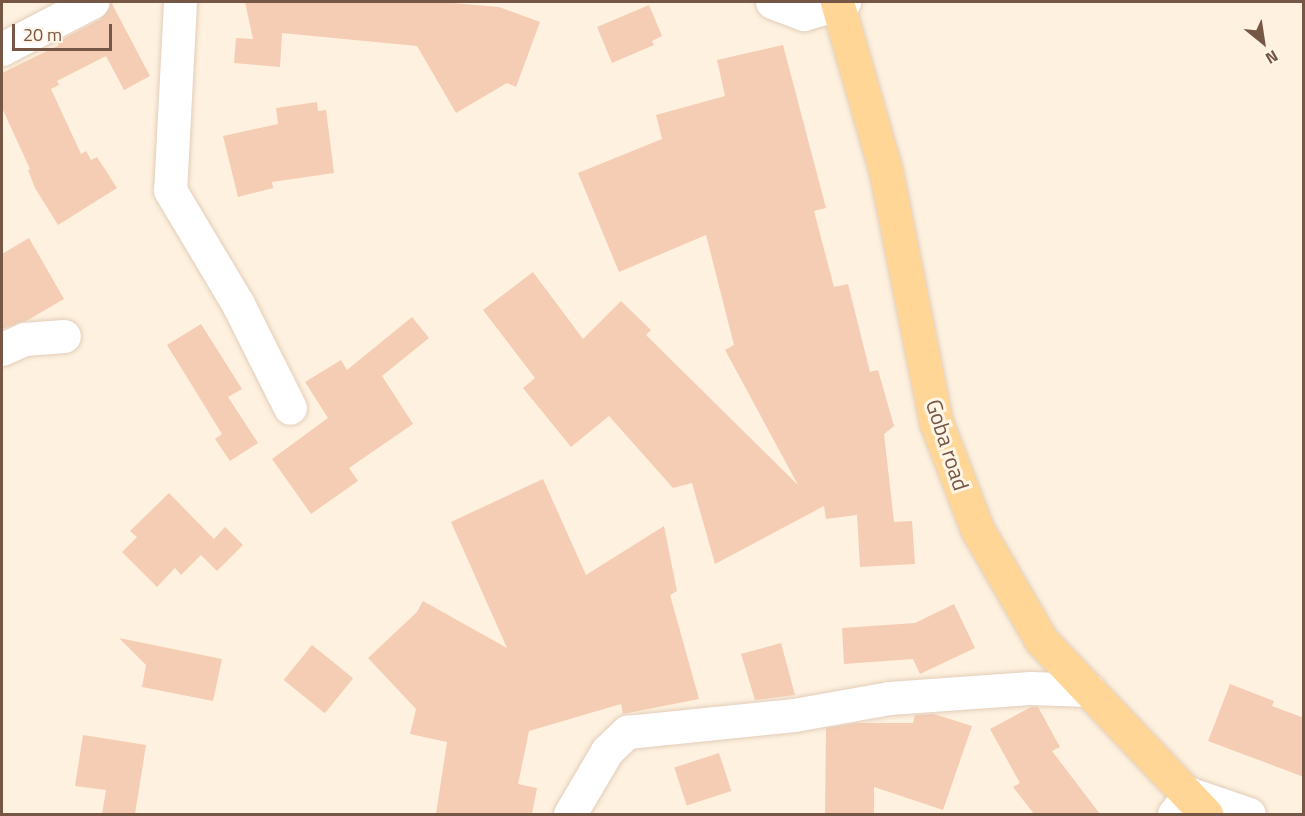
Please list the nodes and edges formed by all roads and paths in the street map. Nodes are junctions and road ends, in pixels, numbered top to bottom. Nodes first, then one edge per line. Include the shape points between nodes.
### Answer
1 (92, 2) edge
2 (180, 2) edge
3 (772, 2) edge
4 (840, 3) edge
5 (2, 49) edge
6 (64, 336) dead end
7 (2, 349) edge
8 (290, 408) dead end
9 (1089, 690) junction
10 (1190, 808) edge
11 (570, 814) edge
12 (1249, 814) edge

1 - 5 street
2 - 8 street via 170,190 238,304
3 - 4 street via 804,14
4 - 9 main road, Goba road via 886,172 936,422 949,462 977,530 1020,607 1041,640
6 - 7 street via 24,339
9 - 10 main road, Goba road
9 - 11 street via 1030,688 889,698 794,715 627,732 606,751
10 - 12 street

